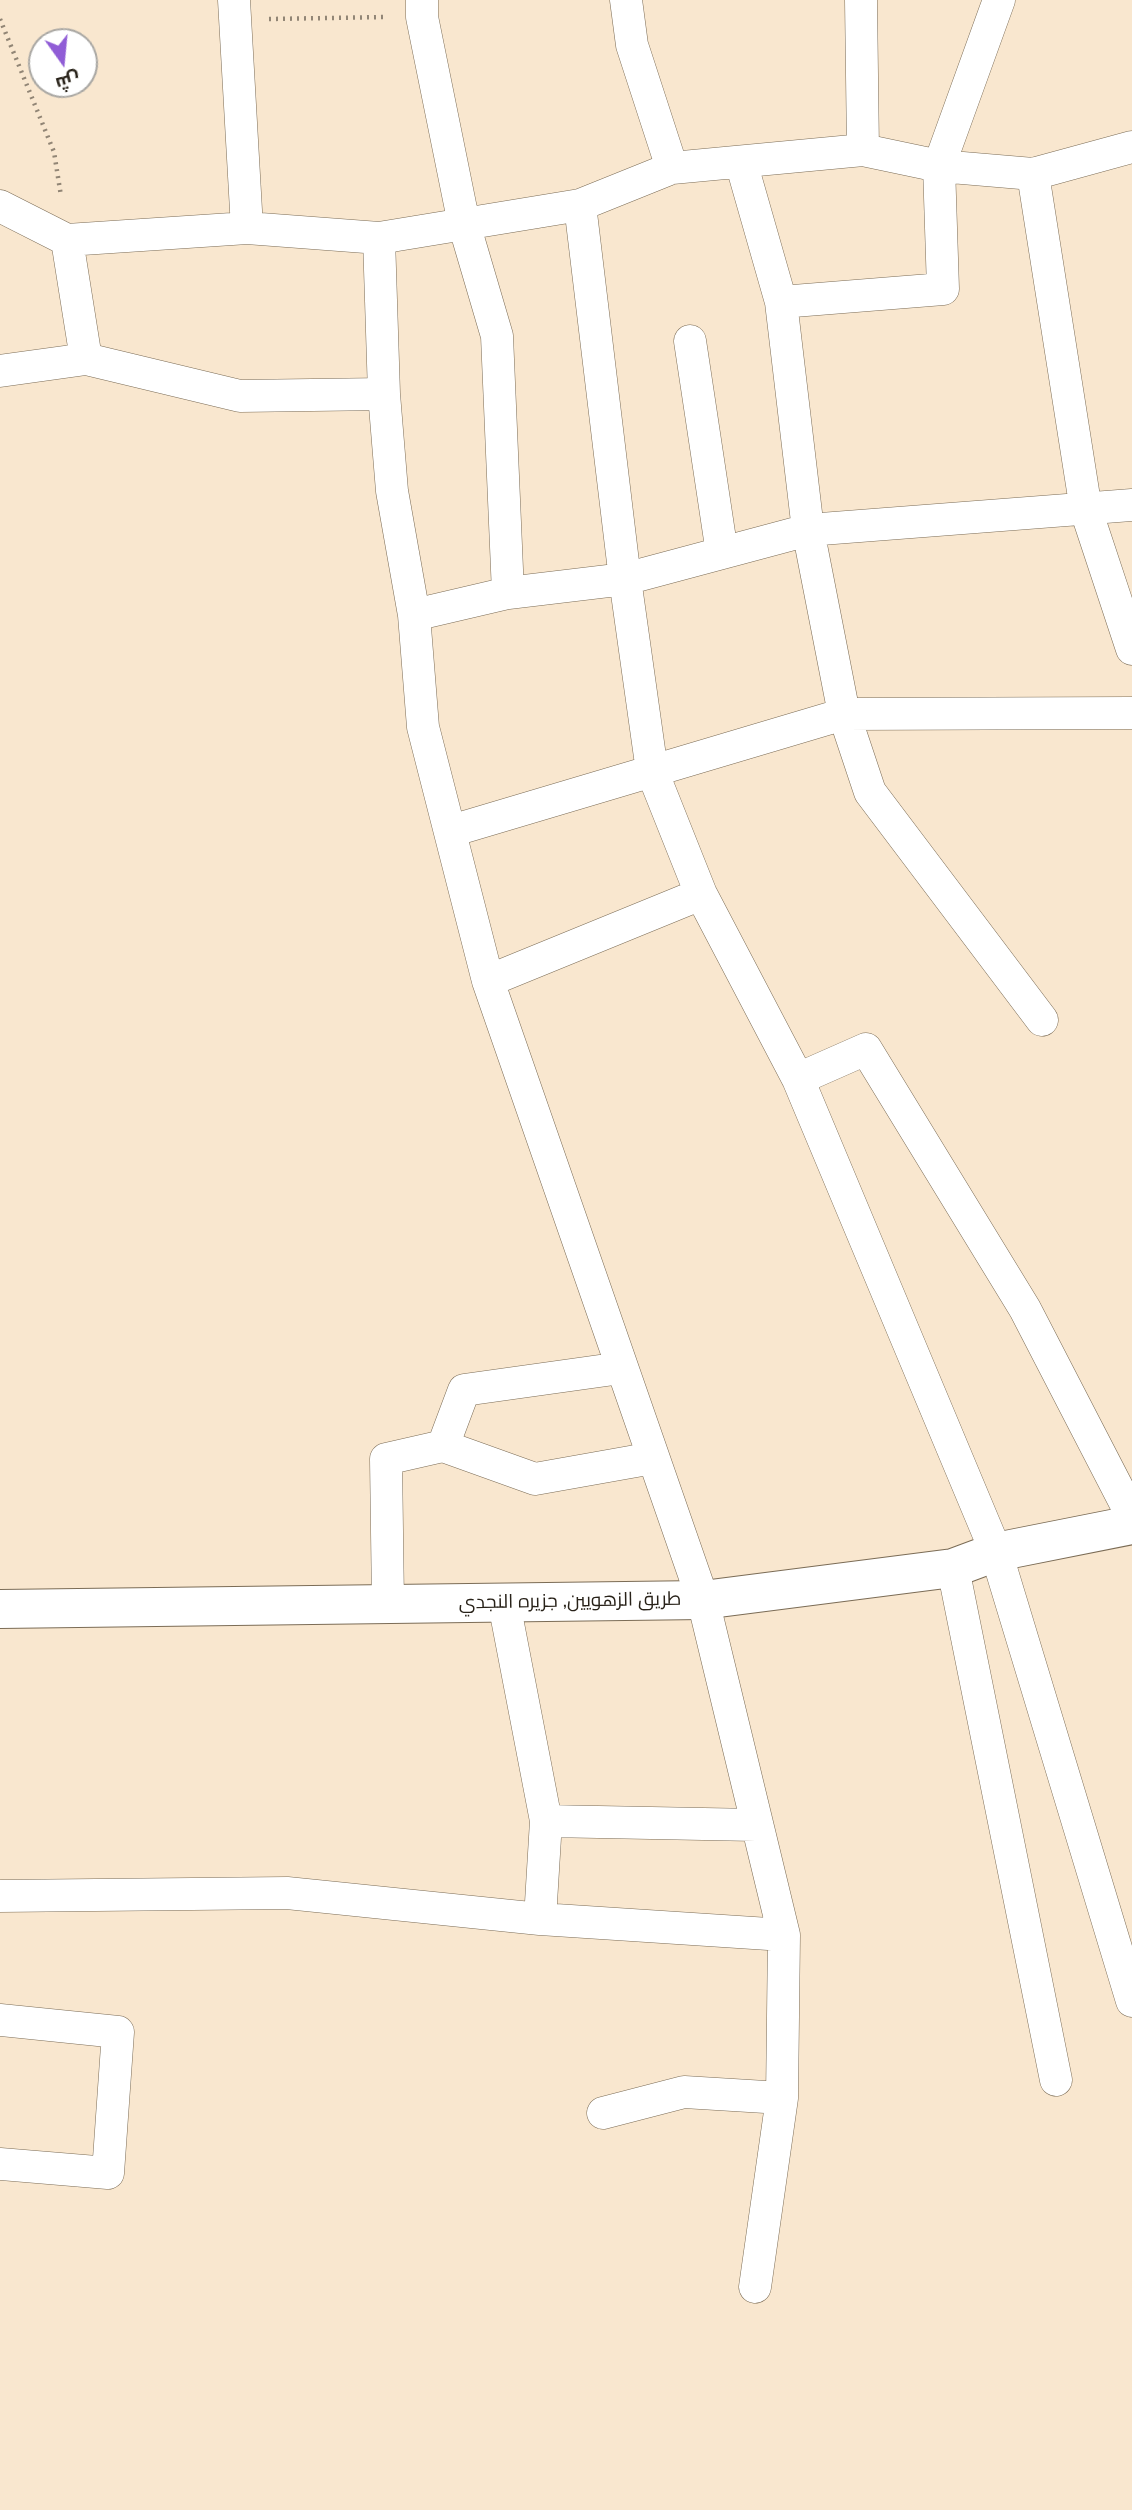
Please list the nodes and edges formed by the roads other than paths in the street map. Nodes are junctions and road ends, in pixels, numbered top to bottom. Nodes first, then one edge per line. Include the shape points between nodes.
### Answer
1 (626, 0) edge
2 (861, 0) edge
3 (999, 0) edge
4 (422, 8) edge
5 (234, 10) edge
6 (1132, 147) edge
7 (863, 150) junction
8 (741, 162) junction
9 (939, 166) junction
10 (672, 168) junction
11 (1033, 174) junction
12 (580, 205) junction
13 (0, 206) edge
14 (464, 224) junction
15 (247, 228) junction
16 (379, 238) junction
17 (67, 240) junction
18 (781, 302) junction
19 (690, 341) dead end
20 (86, 359) junction
21 (0, 371) edge
22 (384, 394) junction
23 (1132, 505) edge
24 (1086, 510) junction
25 (808, 530) junction
26 (722, 553) junction
27 (625, 579) junction
28 (508, 593) junction
29 (414, 615) junction
30 (1132, 649) edge
31 (1132, 712) edge
32 (844, 714) junction
33 (652, 771) junction
34 (451, 831) junction
35 (701, 894) junction
36 (488, 981) junction
37 (1042, 1020) dead end
38 (798, 1079) junction
39 (621, 1368) junction
40 (443, 1446) junction
41 (653, 1458) junction
42 (1132, 1516) edge
43 (1132, 1525) edge
44 (996, 1552) junction
45 (953, 1567) junction
46 (703, 1600) junction
47 (504, 1603) junction
48 (388, 1604) junction
49 (0, 1609) edge
50 (546, 1821) junction
51 (757, 1825) junction
52 (0, 1896) edge
53 (540, 1919) junction
54 (784, 1935) junction
55 (1132, 2001) edge
56 (0, 2020) edge
57 (1056, 2080) dead end
58 (782, 2098) junction
59 (603, 2113) dead end
60 (0, 2164) edge
61 (755, 2287) dead end

1 - 10 street via 632,45
2 - 7 street
3 - 9 street
4 - 14 street
5 - 15 street
6 - 11 street
7 - 8 street
7 - 9 street
8 - 10 street
8 - 18 street
9 - 11 street
9 - 18 street via 943,289
10 - 12 street
11 - 24 street
12 - 14 street
12 - 27 street
13 - 17 street
14 - 16 street
14 - 28 street via 497,336
15 - 16 street
15 - 17 street
16 - 22 street
17 - 20 street
18 - 25 street
19 - 26 street
20 - 21 street
20 - 22 street via 240,396
22 - 29 street via 392,491
23 - 24 street
24 - 25 street
24 - 30 street
25 - 26 street
25 - 32 street
26 - 27 street
27 - 28 street
27 - 33 street
28 - 29 street
29 - 34 street via 423,727
31 - 32 street
32 - 33 street
32 - 37 street via 870,792
33 - 34 street
33 - 35 street
34 - 36 street
35 - 36 street
35 - 38 street
36 - 39 street
38 - 42 street via 866,1049 1025,1309
38 - 44 street
39 - 40 street via 464,1390
39 - 41 street
40 - 41 street via 536,1479
40 - 48 street via 386,1459
41 - 46 street
43 - 44 street, طريق الزهويين, جزيره النجدي
44 - 45 street, طريق الزهويين, جزيره النجدي
44 - 55 street
45 - 46 street, طريق الزهويين, جزيره النجدي
45 - 57 street
46 - 47 street, طريق الزهويين, جزيره النجدي
46 - 51 street
47 - 48 street, طريق الزهويين, جزيره النجدي
47 - 50 street
48 - 49 street, طريق الزهويين, جزيره النجدي
50 - 51 street
50 - 53 street
51 - 54 street
52 - 53 street via 287,1893
53 - 54 street
54 - 58 street
56 - 60 street via 118,2032 108,2173
58 - 59 street via 684,2092
58 - 61 street

